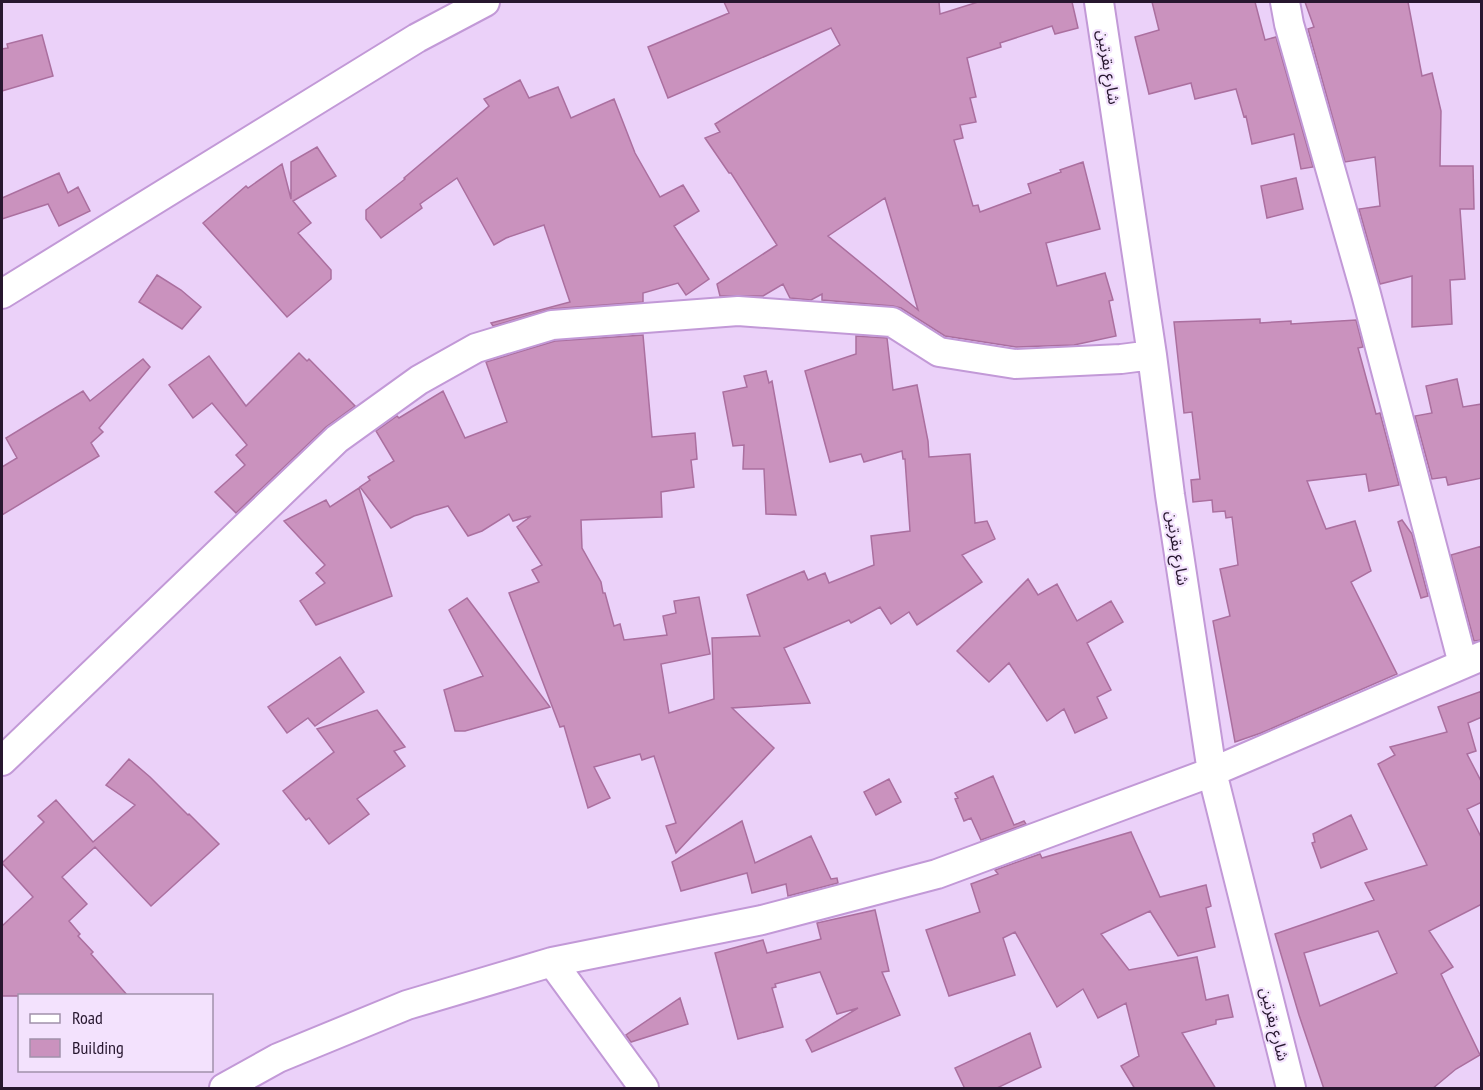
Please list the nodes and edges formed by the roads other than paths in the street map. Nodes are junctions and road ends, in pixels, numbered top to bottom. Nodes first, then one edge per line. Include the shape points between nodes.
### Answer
1 (485, 2) edge
2 (1099, 2) edge
3 (1285, 2) edge
4 (2, 294) edge
5 (1152, 355) junction
6 (1472, 659) edge
7 (2, 761) edge
8 (1212, 772) junction
9 (552, 962) junction
10 (225, 1088) edge
11 (644, 1089) edge
12 (1291, 1089) edge

1 - 4 street via 417,38
2 - 5 street, شارع بقرتين
3 - 6 street
5 - 7 street via 1015,364 939,352 892,322 738,311 552,325 476,348 419,380 338,439
5 - 8 street, شارع بقرتين
6 - 8 street
8 - 9 street via 937,874 762,920
8 - 12 street, شارع بقرتين
9 - 10 street via 407,1005 278,1058
9 - 11 street

